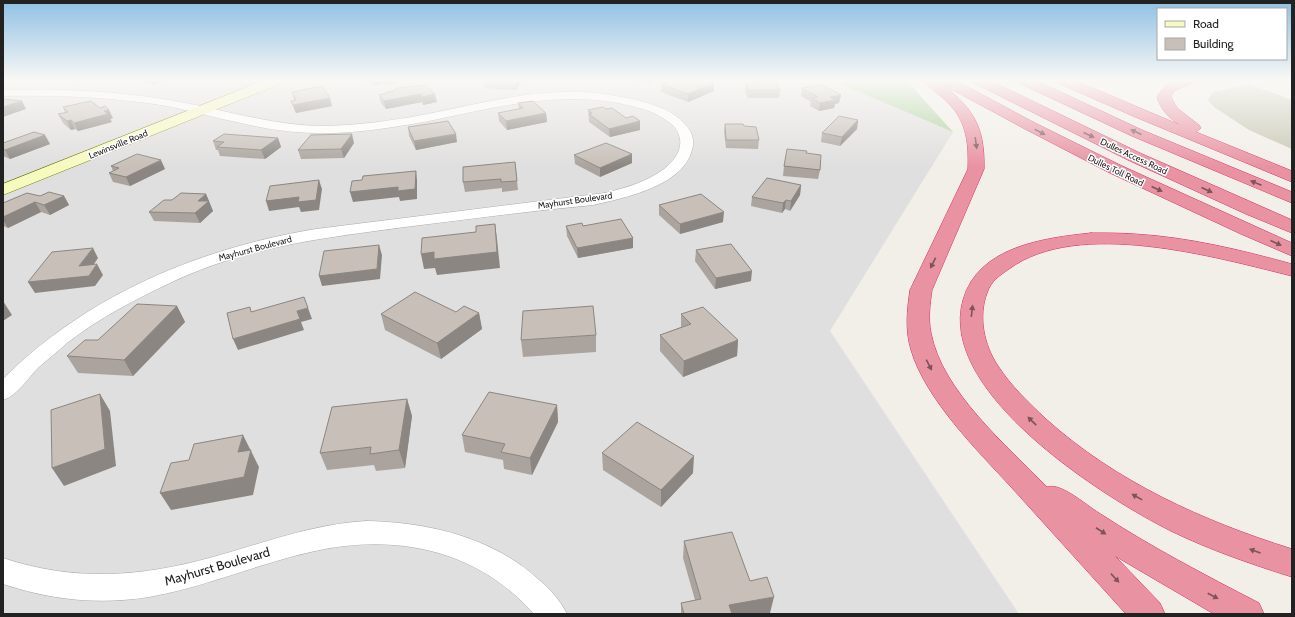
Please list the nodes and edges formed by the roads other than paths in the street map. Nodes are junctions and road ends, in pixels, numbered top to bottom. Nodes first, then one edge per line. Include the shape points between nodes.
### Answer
1 (197, 109) edge
2 (205, 109) edge
3 (473, 109) edge
4 (651, 109) edge
5 (961, 109) edge
6 (999, 109) edge
7 (1035, 109) edge
8 (1085, 109) edge
9 (1132, 109) edge
10 (1170, 109) edge
11 (202, 110) junction
12 (1285, 174) edge
13 (3, 190) edge
14 (1292, 198) edge
15 (1292, 227) edge
16 (1292, 250) edge
17 (1292, 270) edge
18 (3, 392) edge
19 (1002, 458) junction
20 (1292, 563) edge
21 (3, 571) edge
22 (552, 614) edge
23 (1148, 614) edge
24 (1247, 614) edge

1 - 11 street
2 - 11 main road, Lewinsville Road
3 - 11 street, Mayhurst Boulevard via 378,126 328,129 281,127
4 - 18 street, Mayhurst Boulevard via 678,124 687,140 687,149 676,166 665,175 639,187 593,200 316,234 261,245 214,259 160,281 93,317 36,360
5 -> 19 highway via 970,120 975,137 976,169 921,290 917,328 928,362 939,382 955,406
6 -> 16 highway, Dulles Toll Road via 1077,151
7 -> 15 highway, Dulles Access Road via 1141,160
14 -> 8 highway
9 - 12 highway
10 - 12 highway via 1217,143
11 - 13 main road, Lewinsville Road
20 -> 17 highway via 1214,535 1161,510 1088,468 1034,424 996,382 976,346 971,314 978,288 984,278 1000,264 1030,249 1076,240 1129,238 1165,242 1250,258
19 -> 23 highway
19 -> 24 highway via 1040,489 1115,540
21 - 22 street, Mayhurst Boulevard via 24,580 62,587 106,588 196,574 291,545 334,536 376,533 413,535 450,543 486,558 519,579

